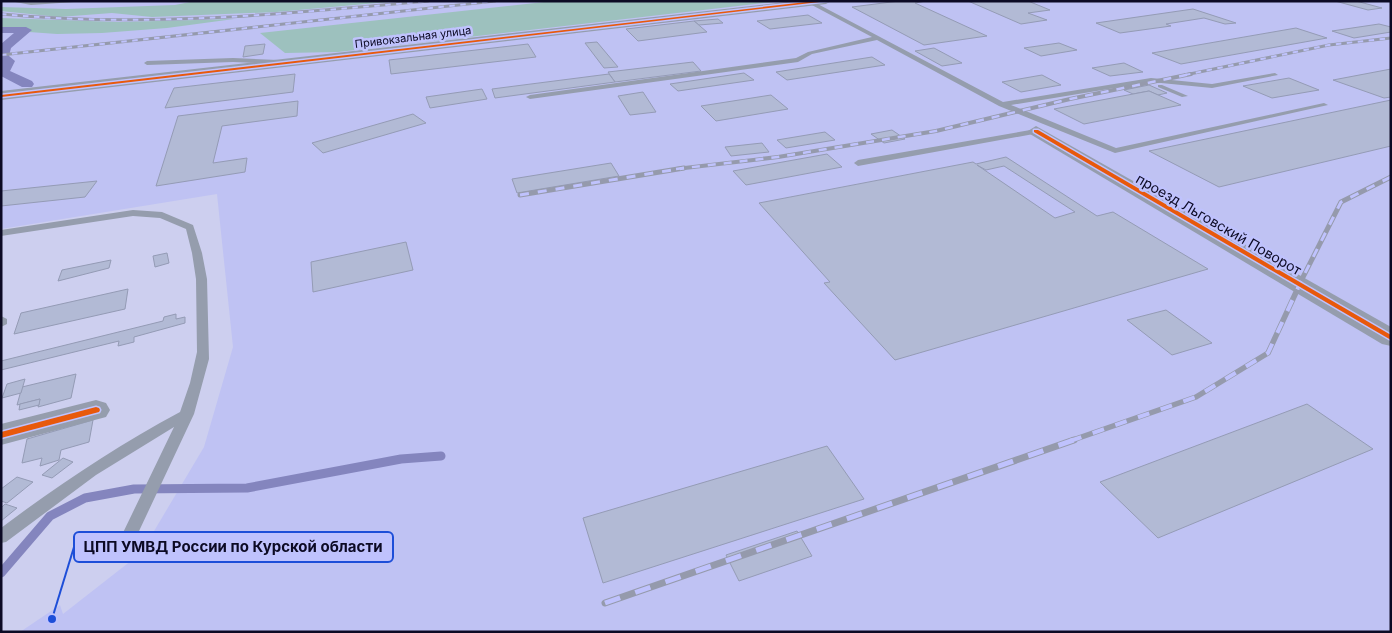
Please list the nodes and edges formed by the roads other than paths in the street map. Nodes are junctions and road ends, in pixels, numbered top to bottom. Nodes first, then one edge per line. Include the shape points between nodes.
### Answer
1 (12, 1) edge
2 (87, 1) edge
3 (826, 1) edge
4 (812, 3) junction
5 (878, 38) junction
6 (293, 62) junction
7 (147, 64) dead end
8 (1275, 75) dead end
9 (1174, 83) junction
10 (1, 96) edge
11 (1184, 96) dead end
12 (530, 97) dead end
13 (1002, 104) junction
14 (1324, 105) dead end
15 (1036, 131) joint
16 (858, 163) dead end
17 (1, 233) edge
18 (1, 319) edge
19 (1, 324) edge
20 (1391, 338) edge
21 (96, 410) dead end
22 (186, 414) junction
23 (1, 435) edge
24 (1, 537) edge
25 (127, 541) dead end

1 - 2 lane
3 - 4 street, Привокзальная улица
4 - 5 lane
4 - 6 street, Привокзальная улица
5 - 12 lane via 810,53 798,60
5 - 13 lane
6 - 7 lane via 233,60
6 - 10 street, Привокзальная улица
8 - 9 lane via 1212,86
9 - 11 lane via 1159,86
9 - 13 lane via 1151,80
13 - 14 lane via 1115,151
15 - 16 lane
15 - 20 street, проезд Льговский Поворот
17 - 22 lane via 133,213 162,215 190,227 204,296 203,357
18 - 19 lane
21 - 23 street
22 - 24 lane via 68,488
22 - 25 lane

